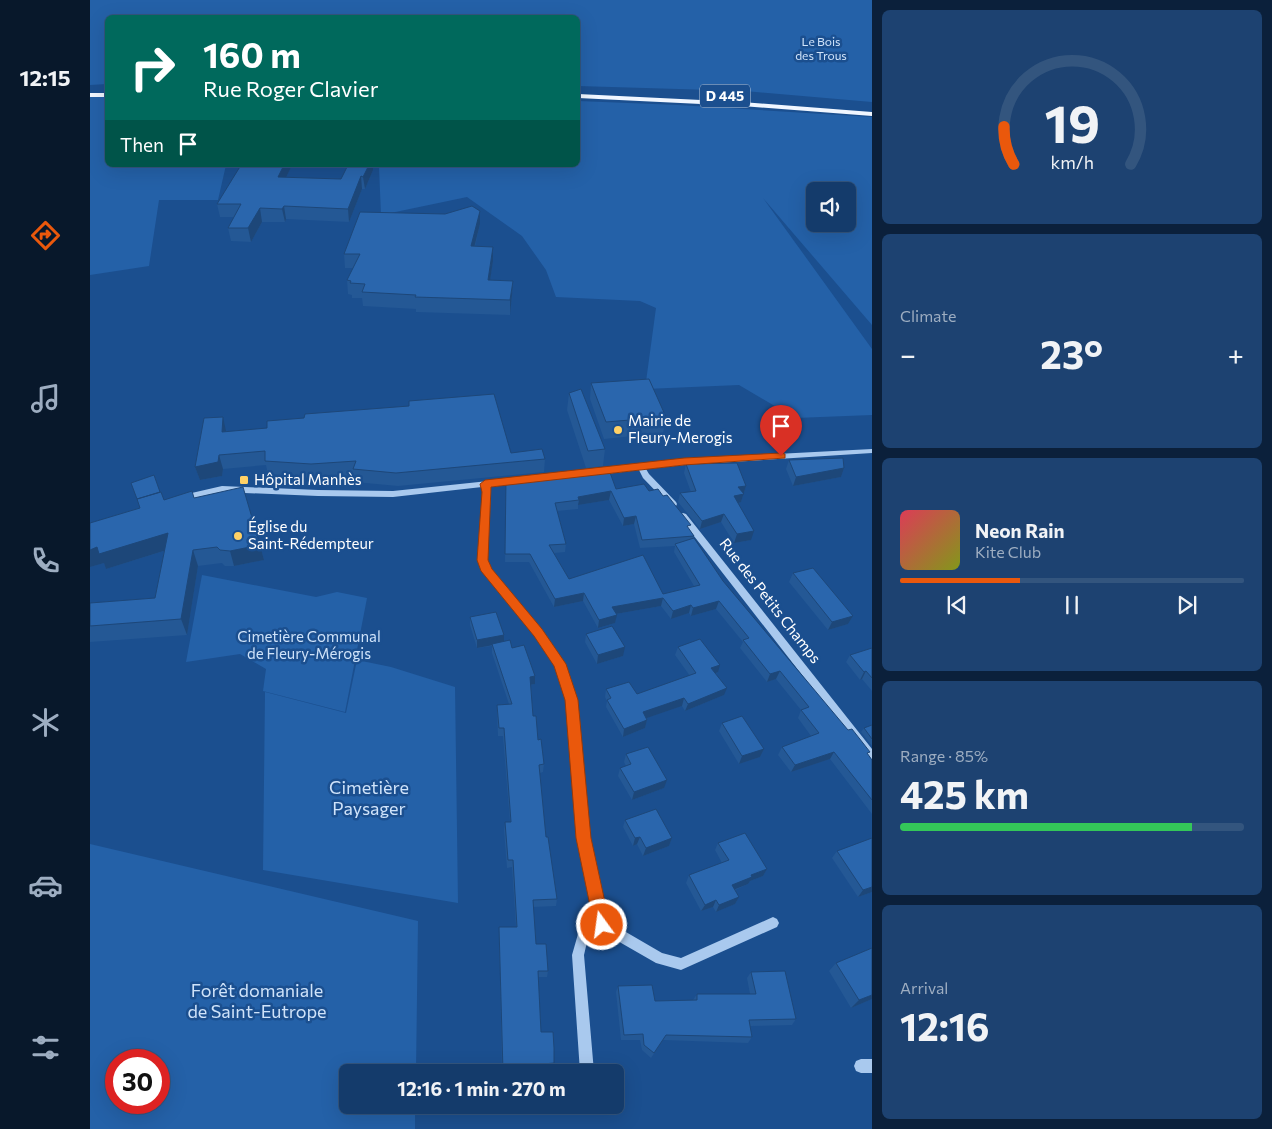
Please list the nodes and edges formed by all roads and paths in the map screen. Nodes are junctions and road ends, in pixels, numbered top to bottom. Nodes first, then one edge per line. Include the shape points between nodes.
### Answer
1 (90, 88) edge
2 (105, 88) edge
3 (580, 89) edge
4 (90, 95) edge
5 (105, 95) edge
6 (580, 96) edge
7 (833, 103) dead end
8 (872, 114) edge
9 (872, 451) edge
10 (640, 467) junction
11 (533, 479) edge
12 (524, 480) edge
13 (485, 484) junction
14 (173, 501) edge
15 (872, 757) edge
16 (772, 923) dead end
17 (602, 925) junction
18 (586, 1064) edge

1 - 2 main road
3 - 7 main road, D 445
4 - 5 main road
6 - 8 main road, D 445
9 - 10 street
10 - 11 street
10 - 15 street, Rue des Petits Champs via 675,506
12 - 13 street
13 - 14 street via 393,494 222,489
13 - 17 street via 482,560 487,571 560,664 572,700 583,838
16 - 17 street via 681,964 660,959
17 - 18 street via 582,938 578,955

